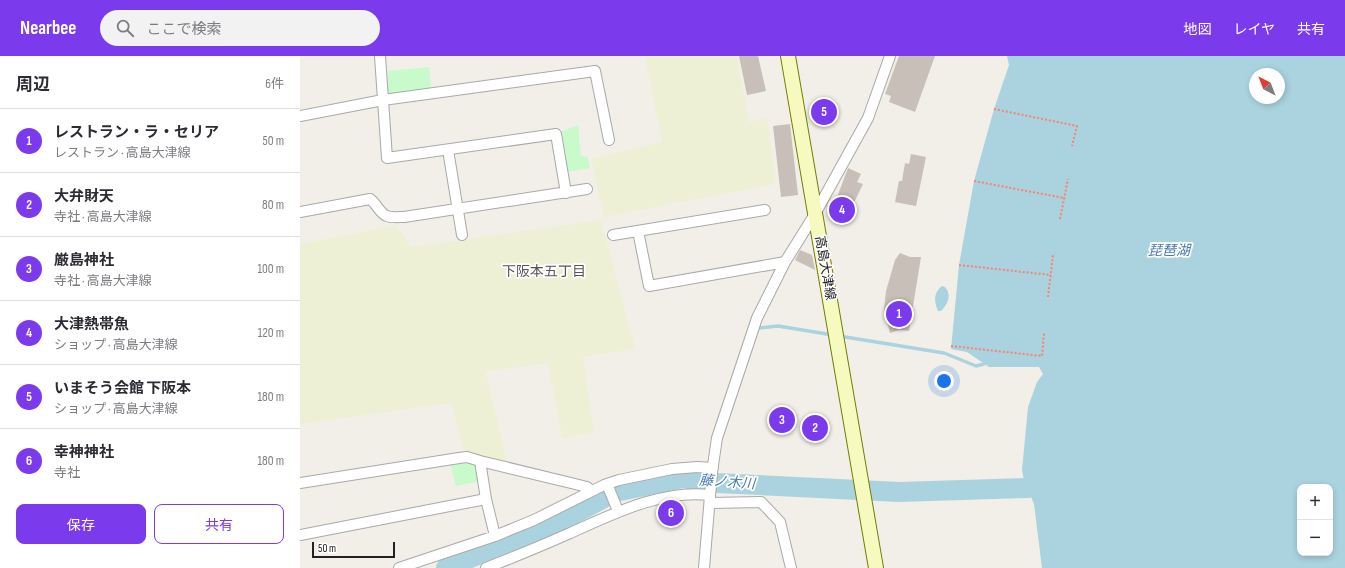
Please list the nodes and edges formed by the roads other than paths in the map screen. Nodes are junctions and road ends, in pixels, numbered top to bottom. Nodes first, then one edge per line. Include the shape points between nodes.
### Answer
1 (380, 56) edge
2 (788, 56) edge
3 (890, 56) edge
4 (383, 100) junction
5 (300, 116) edge
6 (610, 140) dead end
7 (448, 150) junction
8 (587, 190) dead end
9 (566, 193) junction
10 (754, 201) dead end
11 (458, 209) junction
12 (300, 212) edge
13 (816, 214) junction
14 (638, 231) junction
15 (462, 235) dead end
16 (613, 235) dead end
17 (785, 262) junction
18 (480, 461) junction
19 (712, 470) junction
20 (300, 483) edge
21 (607, 484) junction
22 (591, 491) junction
23 (710, 496) junction
24 (486, 499) junction
25 (618, 511) junction
26 (300, 535) edge
27 (496, 536) junction
28 (399, 568) edge
29 (486, 568) edge
30 (704, 568) edge
31 (791, 568) edge
32 (876, 568) edge

1 - 4 street
2 - 13 main road, 高島大津線
3 - 13 street via 868,118
4 - 5 street
4 - 6 street via 595,71
4 - 7 street via 387,158
7 - 9 street via 556,134
7 - 11 street
8 - 9 street
9 - 11 street
10 - 14 street via 760,211
11 - 12 street via 404,218 387,217 370,199
11 - 15 street
13 - 17 street
13 - 32 main road, 高島大津線
14 - 16 street
14 - 17 street via 649,286
17 - 19 street via 752,332 717,438
18 - 20 street via 459,458
18 - 22 street via 587,487
18 - 24 street
19 - 21 street via 697,467 672,469
19 - 23 street
21 - 22 street
21 - 25 street
22 - 27 street
23 - 25 street via 694,493
23 - 30 street
23 - 31 street via 761,502 780,522
24 - 26 street
24 - 27 street
25 - 29 street
27 - 28 street

